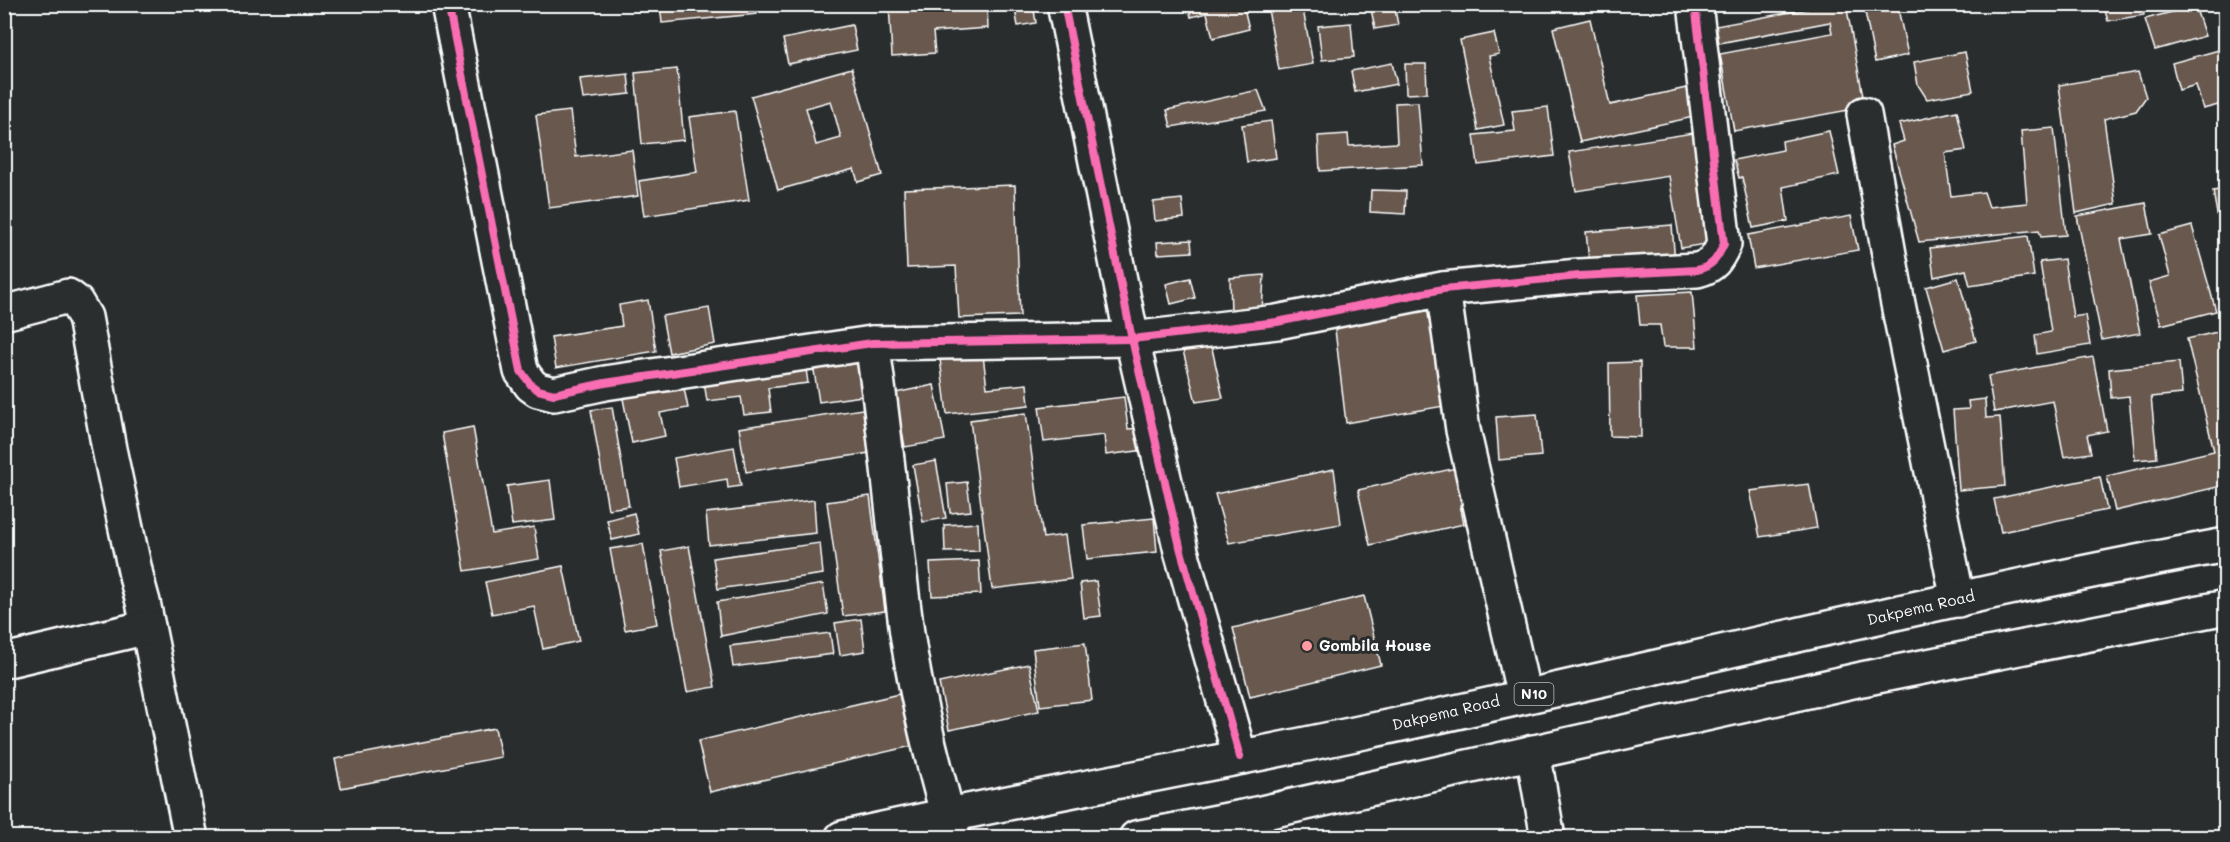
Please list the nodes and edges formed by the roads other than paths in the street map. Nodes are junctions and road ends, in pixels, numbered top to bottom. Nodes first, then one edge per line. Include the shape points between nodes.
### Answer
1 (448, 4) edge
2 (1064, 4) edge
3 (1695, 4) edge
4 (1864, 114) dead end
5 (1443, 289) junction
6 (4, 313) edge
7 (1132, 339) junction
8 (872, 343) junction
9 (2226, 545) edge
10 (1958, 600) junction
11 (2226, 607) edge
12 (148, 627) junction
13 (4, 661) edge
14 (1524, 696) junction
15 (1533, 752) junction
16 (1240, 757) junction
17 (951, 826) edge
18 (191, 837) edge
19 (842, 837) edge
20 (1136, 837) edge
21 (1548, 837) edge

1 - 8 main road via 521,371 531,384 554,394
2 - 7 main road
3 - 5 main road via 1724,244 1714,263 1697,270
4 - 10 main road
5 - 7 main road via 1277,322
5 - 14 main road via 1463,430
6 - 12 main road via 68,296 82,310
7 - 8 main road
7 - 16 main road via 1181,551
8 - 17 main road via 908,634 928,744
9 - 10 main road, Dakpema Road / N10
10 - 14 main road, Dakpema Road / N10
11 - 15 main road via 1873,676
12 - 13 main road
12 - 18 main road
14 - 16 main road, Dakpema Road / N10
15 - 20 main road
15 - 21 main road
16 - 17 main road, Dakpema Road / N10
17 - 19 main road, Dakpema Road / N10

